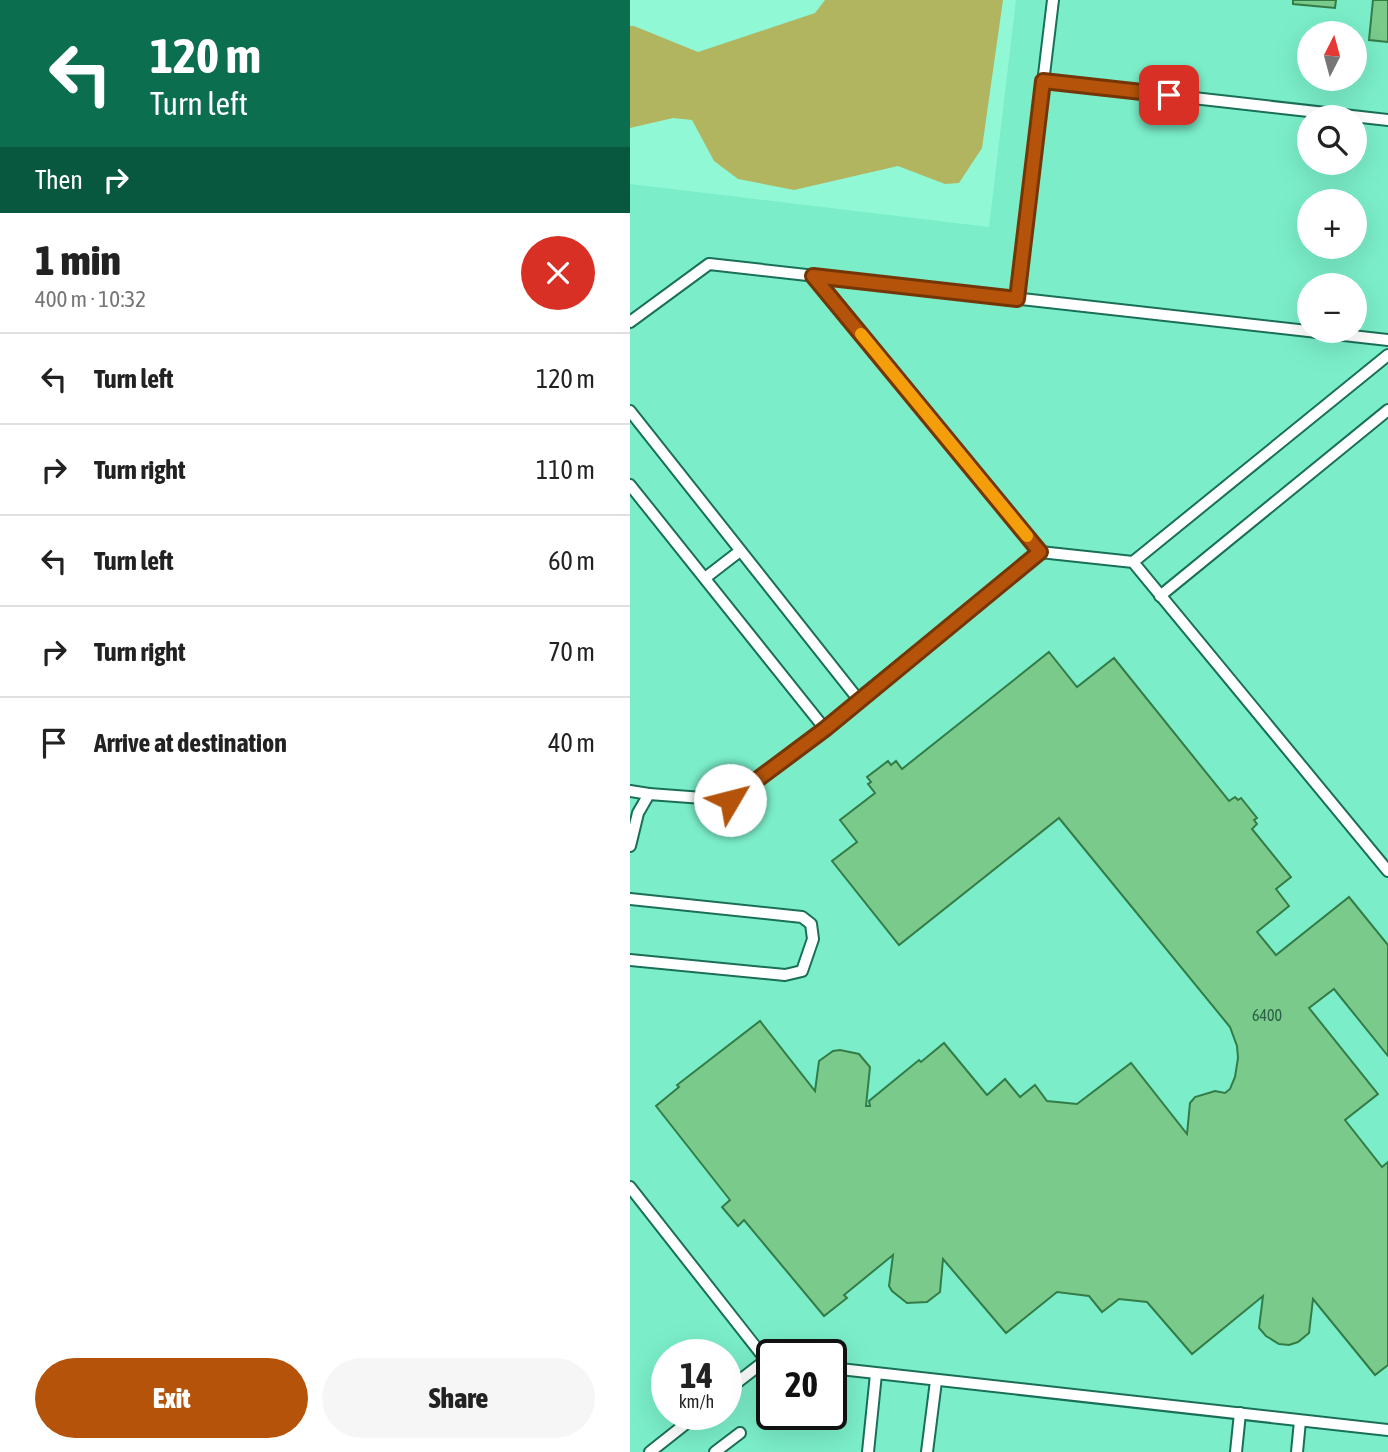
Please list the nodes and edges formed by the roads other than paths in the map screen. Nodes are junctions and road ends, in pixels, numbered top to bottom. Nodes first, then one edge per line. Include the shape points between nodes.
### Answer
1 (1053, 0) edge
2 (1043, 81) junction
3 (1388, 121) edge
4 (813, 276) junction
5 (1017, 299) junction
6 (630, 322) edge
7 (1388, 340) edge
8 (1388, 355) edge
9 (1388, 410) edge
10 (630, 411) edge
11 (630, 485) edge
12 (740, 551) junction
13 (1040, 552) junction
14 (1133, 562) junction
15 (705, 578) junction
16 (1160, 596) junction
17 (858, 699) junction
18 (825, 729) junction
19 (630, 791) edge
20 (649, 794) junction
21 (630, 846) edge
22 (1388, 871) edge
23 (630, 899) edge
24 (630, 960) edge
25 (630, 1187) edge
26 (756, 1344) edge
27 (847, 1370) edge
28 (876, 1374) junction
29 (936, 1381) junction
30 (1240, 1413) junction
31 (1300, 1421) junction
32 (679, 1430) edge
33 (1388, 1430) edge
34 (740, 1433) dead end
35 (656, 1450) edge
36 (715, 1452) edge
37 (867, 1452) edge
38 (927, 1452) edge
39 (1236, 1452) edge
40 (1297, 1452) edge

1 - 2 lane
2 - 3 lane
2 - 5 lane
4 - 5 lane
4 - 6 lane via 709,264
4 - 13 lane
5 - 7 lane
8 - 14 lane
9 - 16 lane
10 - 12 lane
11 - 15 lane
12 - 15 lane
12 - 17 lane
13 - 14 lane
13 - 17 lane
14 - 16 lane
15 - 18 lane
16 - 22 lane
17 - 18 lane
18 - 20 lane via 730,800
19 - 20 lane
20 - 21 lane via 638,813
23 - 24 lane via 802,917 811,924 813,939 802,971 785,975
25 - 26 lane
27 - 28 lane
28 - 29 lane
28 - 37 lane
29 - 30 lane
29 - 38 lane
30 - 31 lane
30 - 39 lane
31 - 33 lane
31 - 40 lane
32 - 35 lane
34 - 36 lane

